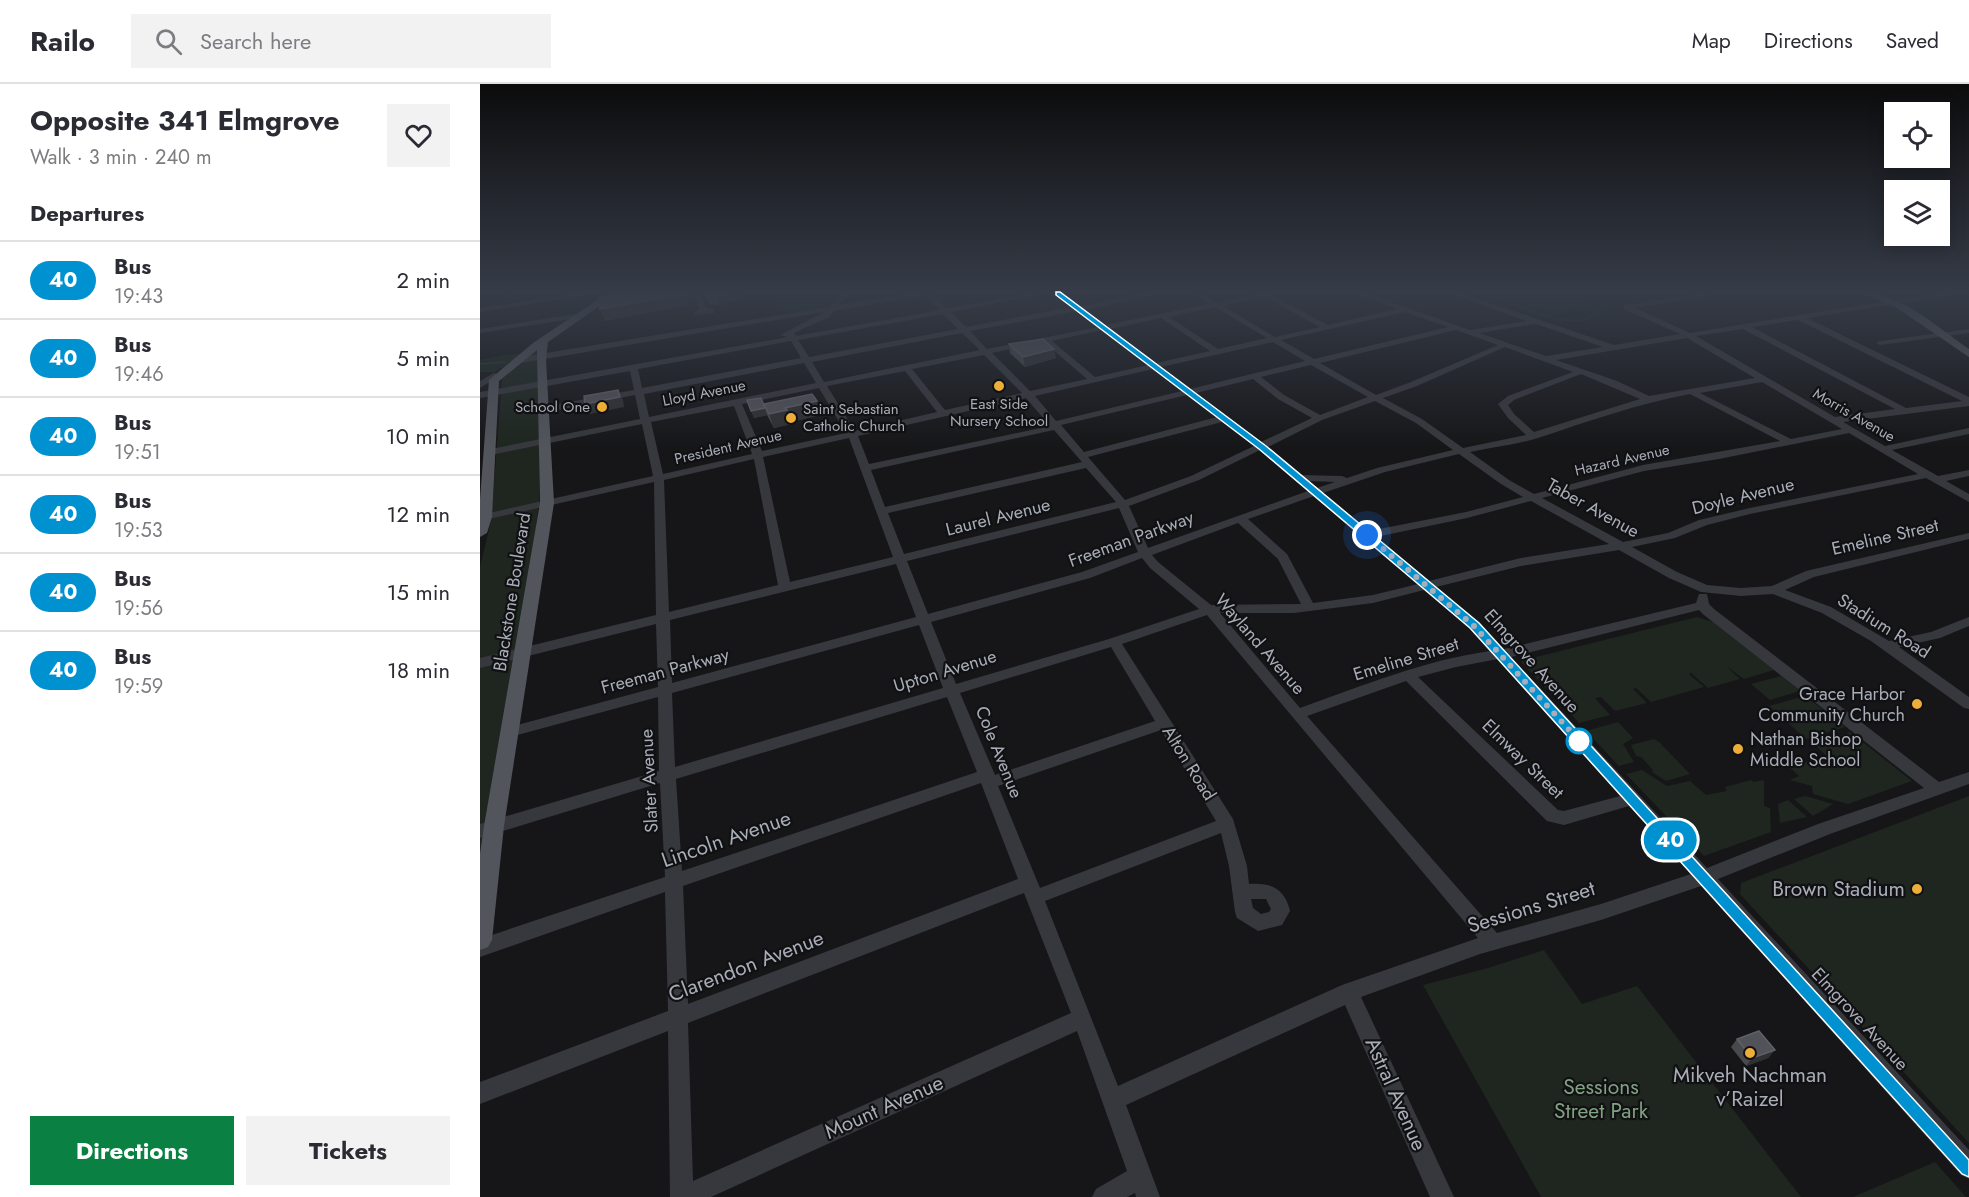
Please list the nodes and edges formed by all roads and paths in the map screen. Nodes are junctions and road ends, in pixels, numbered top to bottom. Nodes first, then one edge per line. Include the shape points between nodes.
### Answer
1 (537, 345) edge
2 (543, 345) edge
3 (614, 345) edge
4 (755, 345) edge
5 (798, 345) edge
6 (885, 345) edge
7 (979, 345) edge
8 (1021, 345) edge
9 (1052, 345) edge
10 (1127, 345) edge
11 (1206, 345) edge
12 (1249, 345) edge
13 (1281, 345) edge
14 (1383, 345) edge
15 (1504, 345) joint
16 (1607, 345) edge
17 (1626, 345) edge
18 (1705, 345) edge
19 (1780, 345) edge
20 (1854, 345) edge
21 (1956, 345) edge
22 (1613, 347) junction
23 (986, 352) junction
24 (1217, 352) junction
25 (1969, 354) edge
26 (541, 357) junction
27 (1544, 359) junction
28 (806, 360) junction
29 (515, 361) junction
30 (1311, 362) junction
31 (1155, 366) junction
32 (633, 367) junction
33 (907, 368) junction
34 (1580, 372) junction
35 (497, 375) junction
36 (1254, 376) junction
37 (1762, 379) junction
38 (1094, 380) junction
39 (543, 383) junction
40 (480, 385) edge
41 (822, 385) junction
42 (494, 392) junction
43 (640, 392) junction
44 (1189, 392) junction
45 (1692, 392) junction
46 (480, 394) edge
47 (1029, 394) junction
48 (1375, 398) junction
49 (1648, 399) junction
50 (736, 402) junction
51 (1969, 402) edge
52 (543, 410) junction
53 (1905, 411) junction
54 (943, 414) junction
55 (1224, 418) junction
56 (1319, 418) junction
57 (647, 420) junction
58 (1833, 420) junction
59 (1056, 426) junction
60 (1850, 430) junction
61 (1969, 431) edge
62 (852, 434) junction
63 (1533, 436) junction
64 (544, 441) junction
65 (1790, 442) junction
66 (1263, 448) junction
67 (1883, 449) junction
68 (1462, 450) junction
69 (491, 452) junction
70 (758, 456) junction
71 (1084, 460) junction
72 (866, 468) junction
73 (1969, 473) edge
74 (1931, 477) junction
75 (659, 478) junction
76 (1299, 478) junction
77 (1356, 479) junction
78 (1317, 493) junction
79 (1534, 498) junction
80 (1969, 499) edge
81 (547, 503) junction
82 (1123, 504) junction
83 (881, 511) junction
84 (482, 518) edge
85 (1240, 518) junction
86 (480, 533) edge
87 (1367, 535) junction
88 (1969, 536) edge
89 (1622, 546) junction
90 (1145, 554) junction
91 (900, 560) junction
92 (1428, 586) junction
93 (785, 588) junction
94 (1705, 589) junction
95 (1774, 590) junction
96 (1702, 605) junction
97 (1309, 607) junction
98 (1210, 609) junction
99 (664, 618) junction
100 (923, 620) junction
101 (1969, 621) edge
102 (1114, 642) junction
103 (1886, 646) junction
104 (521, 653) junction
105 (1499, 654) junction
106 (480, 663) edge
107 (1408, 675) junction
108 (666, 689) junction
109 (952, 690) junction
110 (1969, 704) edge
111 (1297, 714) junction
112 (1164, 723) junction
113 (510, 732) junction
114 (667, 775) junction
115 (989, 778) junction
116 (1969, 778) edge
117 (1938, 790) junction
118 (1632, 799) junction
119 (1227, 824) junction
120 (487, 829) edge
121 (1704, 877) junction
122 (674, 880) junction
123 (1032, 890) junction
124 (1242, 892) dead end
125 (480, 940) edge
126 (1494, 943) junction
127 (480, 948) edge
128 (1349, 992) junction
129 (678, 1018) junction
130 (1083, 1018) junction
131 (480, 1093) edge
132 (1114, 1099) junction
133 (1969, 1167) edge
134 (1145, 1187) edge
135 (683, 1197) edge
136 (1104, 1197) edge
137 (1442, 1197) edge

1 - 29 main road
2 - 26 main road, Blackstone Boulevard
3 - 26 street
4 - 32 street
5 - 28 street, Cole Avenue
6 - 28 street
7 - 23 street, Wayland Avenue
8 - 23 street, Lloyd Avenue
9 - 38 street
10 - 31 street, Elmgrove Avenue
11 - 24 street
12 - 24 street, President Avenue
13 - 30 street, Taber Avenue
14 - 30 street
15 - 27 street
15 - 48 street, Laurel Avenue
16 - 22 street
17 - 22 street
18 - 37 street, Morris Avenue
19 - 53 street
20 - 51 street
21 - 25 main road
22 - 27 street
23 - 33 street, Lloyd Avenue
23 - 47 street, Wayland Avenue
24 - 31 street, President Avenue
26 - 29 street
26 - 39 main road, Blackstone Boulevard
27 - 34 street
28 - 41 street, Cole Avenue
28 - 43 street
29 - 35 main road
30 - 36 street
30 - 48 street, Taber Avenue
31 - 38 street, President Avenue
31 - 44 street, Elmgrove Avenue
32 - 39 street
32 - 43 street, Slater Avenue
33 - 41 street, Lloyd Avenue
33 - 54 street
34 - 49 street
34 - 63 street via 1503,404
35 - 40 street
35 - 42 main road
36 - 44 street
36 - 56 street
37 - 45 street, Freeman Parkway
37 - 58 street, Morris Avenue
38 - 47 street, President Avenue
39 - 42 street
39 - 52 main road, Blackstone Boulevard
41 - 50 street, Lloyd Avenue
41 - 62 street, Cole Avenue
42 - 46 street
42 - 69 main road
43 - 52 street
43 - 57 street, Slater Avenue
44 - 55 street, Elmgrove Avenue
44 - 59 street
45 - 49 street, Freeman Parkway
45 - 65 street
47 - 54 street, President Avenue
47 - 59 street, Wayland Avenue
48 - 56 street, Laurel Avenue
48 - 68 street, Taber Avenue
49 - 63 street, Freeman Parkway
50 - 57 street, Lloyd Avenue
50 - 70 street
51 - 53 street
52 - 64 main road, Blackstone Boulevard
53 - 58 street
54 - 62 street, President Avenue
55 - 66 street, Elmgrove Avenue
55 - 71 street
56 - 66 street, Laurel Avenue
57 - 64 street, Lloyd Avenue
57 - 75 street, Slater Avenue
58 - 60 street, Morris Avenue
59 - 71 street, Wayland Avenue
59 - 72 street
60 - 65 street, Hazard Avenue
60 - 67 street, Morris Avenue
61 - 67 street
62 - 70 street, President Avenue
62 - 72 street, Cole Avenue
63 - 68 street, Freeman Parkway
64 - 69 street, Lloyd Avenue
64 - 81 main road, Blackstone Boulevard
65 - 79 street, Hazard Avenue via 1642,468
66 - 76 street, Elmgrove Avenue
66 - 82 street, Laurel Avenue
67 - 74 street, Morris Avenue
68 - 77 street, Freeman Parkway
68 - 79 street, Taber Avenue via 1504,482
69 - 84 main road
70 - 75 street, President Avenue
70 - 93 street
71 - 82 street, Wayland Avenue
71 - 83 street
72 - 83 street, Cole Avenue
73 - 74 street, Doyle Avenue
74 - 80 street, Morris Avenue
74 - 89 street, Doyle Avenue via 1738,514 1703,522 1671,536
75 - 81 street, President Avenue
75 - 99 street, Slater Avenue
76 - 77 street
76 - 78 street, Elmgrove Avenue
77 - 78 street, Freeman Parkway
78 - 85 street, Freeman Parkway
78 - 87 street, Elmgrove Avenue
79 - 87 street, Hazard Avenue
79 - 89 street, Taber Avenue
81 - 84 street, President Avenue
81 - 104 main road, Blackstone Boulevard
82 - 90 street, Wayland Avenue
82 - 91 street, Laurel Avenue
83 - 91 street, Cole Avenue
84 - 86 main road
85 - 90 street, Freeman Parkway
85 - 97 street via 1283,557
87 - 92 street, Elmgrove Avenue
88 - 95 street, Emeline Street via 1810,574
89 - 92 street, Doyle Avenue via 1521,562
89 - 94 street, Taber Avenue
90 - 98 street, Wayland Avenue
90 - 100 street, Freeman Parkway via 1086,575
91 - 93 street, Laurel Avenue
91 - 100 street, Cole Avenue
92 - 97 street, Upton Avenue via 1373,599
92 - 105 street, Elmgrove Avenue via 1464,616
93 - 99 street, Laurel Avenue
94 - 95 street, Emeline Street
94 - 96 street
95 - 103 street, Stadium Road via 1831,613
96 - 105 street, Emeline Street
96 - 117 street
97 - 98 street, Upton Avenue
98 - 102 street, Upton Avenue
98 - 111 street, Wayland Avenue
99 - 104 street, Laurel Avenue
99 - 108 street, Slater Avenue
100 - 108 street, Freeman Parkway
100 - 109 street, Cole Avenue
101 - 103 street via 1935,635
102 - 109 street, Upton Avenue
102 - 112 street, Alton Road
103 - 110 street, Stadium Road
104 - 106 street, Laurel Avenue
104 - 113 main road, Blackstone Boulevard
105 - 107 street, Emeline Street via 1485,654
105 - 118 street, Elmgrove Avenue
107 - 111 street, Emeline Street
107 - 118 street, Elmway Street via 1553,816 1563,818
108 - 113 street, Freeman Parkway
108 - 114 street, Slater Avenue
109 - 114 street, Upton Avenue
109 - 115 street, Cole Avenue
111 - 126 street, Wayland Avenue
112 - 115 street, Lincoln Avenue
112 - 119 street, Alton Road
113 - 120 main road, Blackstone Boulevard
114 - 120 street, Upton Avenue
114 - 122 street, Slater Avenue
115 - 122 street, Lincoln Avenue
115 - 123 street, Cole Avenue
116 - 117 street, Sessions Street
117 - 121 street, Sessions Street
118 - 121 street, Elmgrove Avenue
119 - 123 street, Clarendon Avenue
119 - 124 street, Alton Road
120 - 125 main road, Blackstone Boulevard
121 - 126 street, Sessions Street
121 - 133 street, Elmgrove Avenue
122 - 127 street, Lincoln Avenue
122 - 129 street, Slater Avenue
123 - 129 street, Clarendon Avenue
123 - 130 street, Cole Avenue
126 - 128 street, Sessions Street
128 - 132 street, Sessions Street
128 - 137 street, Astral Avenue
129 - 131 street, Clarendon Avenue
129 - 135 street, Slater Avenue
130 - 132 street, Cole Avenue
130 - 135 street, Mount Avenue
132 - 134 street, Cole Avenue
134 - 136 street

